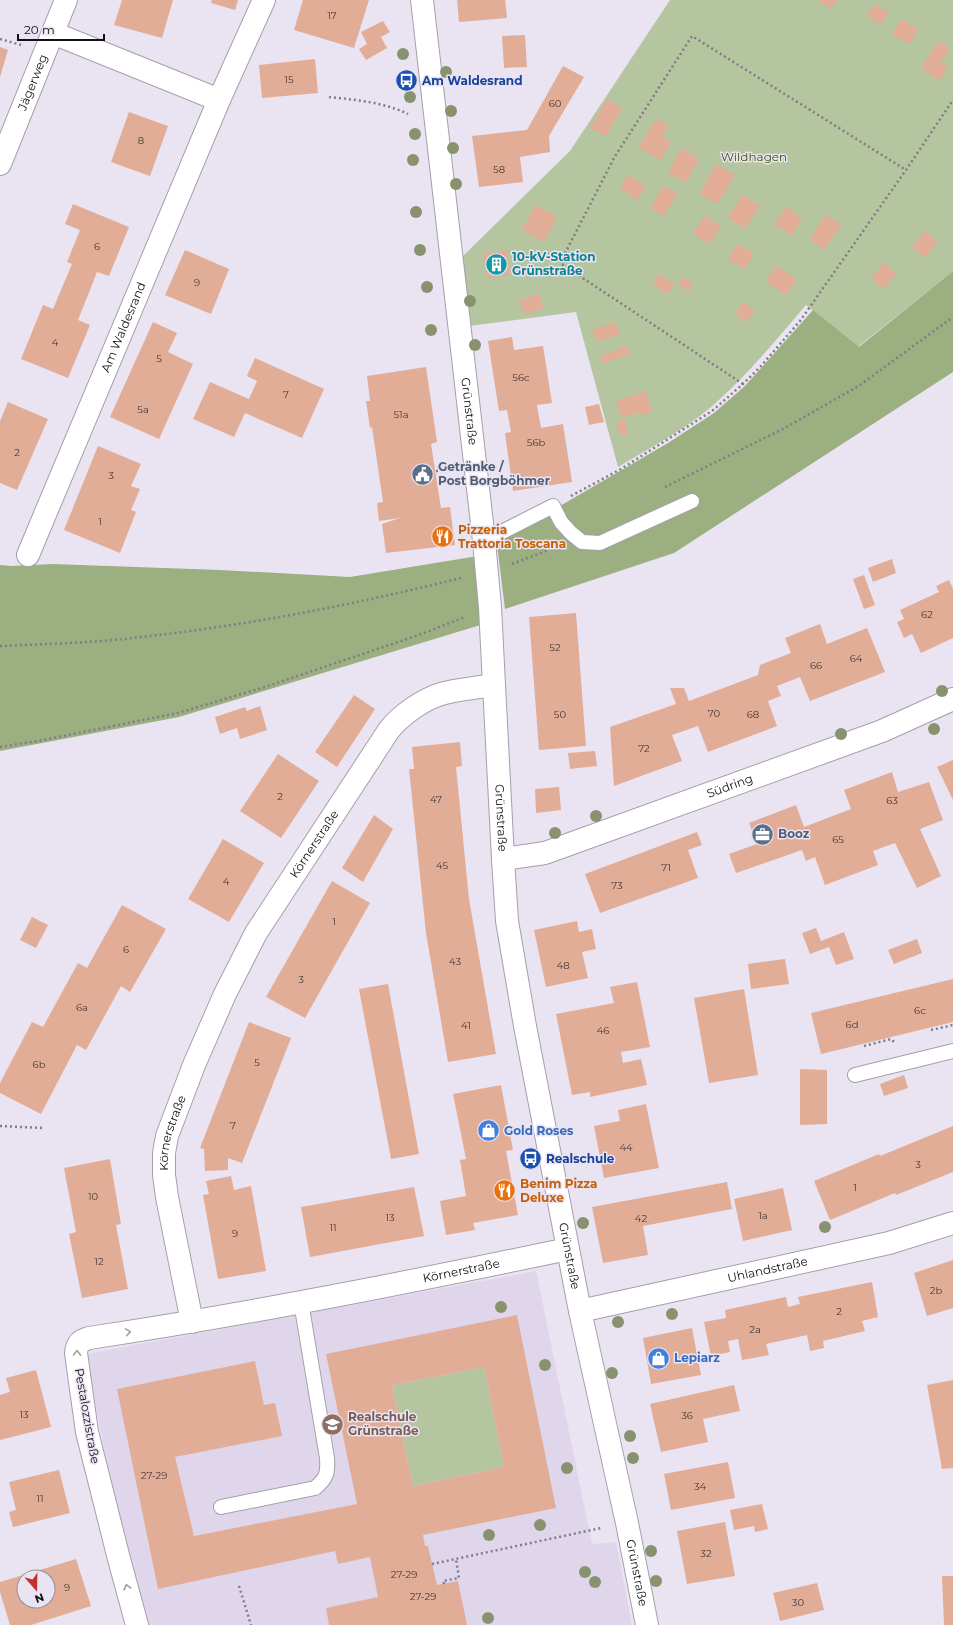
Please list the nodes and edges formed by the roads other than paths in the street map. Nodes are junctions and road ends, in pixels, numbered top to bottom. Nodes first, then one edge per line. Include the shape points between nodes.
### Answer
1 (66, 0) edge
2 (264, 0) edge
3 (422, 0) edge
4 (53, 33) junction
5 (219, 100) junction
6 (0, 164) edge
7 (692, 501) dead end
8 (484, 541) junction
9 (28, 555) dead end
10 (493, 685) junction
11 (953, 699) edge
12 (502, 859) junction
13 (953, 1051) edge
14 (855, 1075) dead end
15 (953, 1223) edge
16 (568, 1249) junction
17 (301, 1302) junction
18 (580, 1311) junction
19 (192, 1322) junction
20 (221, 1507) dead end
21 (137, 1625) edge
22 (647, 1625) edge

1 - 4 street, Jägerweg
2 - 5 street, Am Waldesrand
3 - 8 street, Grünstraße
4 - 5 street
4 - 6 street, Jägerweg
5 - 9 street, Am Waldesrand
7 - 8 lane via 600,542 582,542 571,534 553,506
8 - 10 street, Grünstraße
10 - 12 street, Grünstraße
10 - 19 street, Körnerstraße via 441,694 398,719 256,933 225,994 194,1065 167,1136 164,1153 166,1197
11 - 12 street, Südring via 882,731 545,853
12 - 16 street, Grünstraße via 508,921 524,1018
13 - 14 lane
15 - 18 street, Uhlandstraße via 882,1244
16 - 17 street, Körnerstraße
16 - 18 street, Grünstraße
17 - 19 street, Körnerstraße
17 - 20 lane via 328,1472 315,1488
18 - 22 street, Grünstraße
21 -> 19 street, Pestalozzistraße via 87,1432 76,1347 81,1341 89,1338

